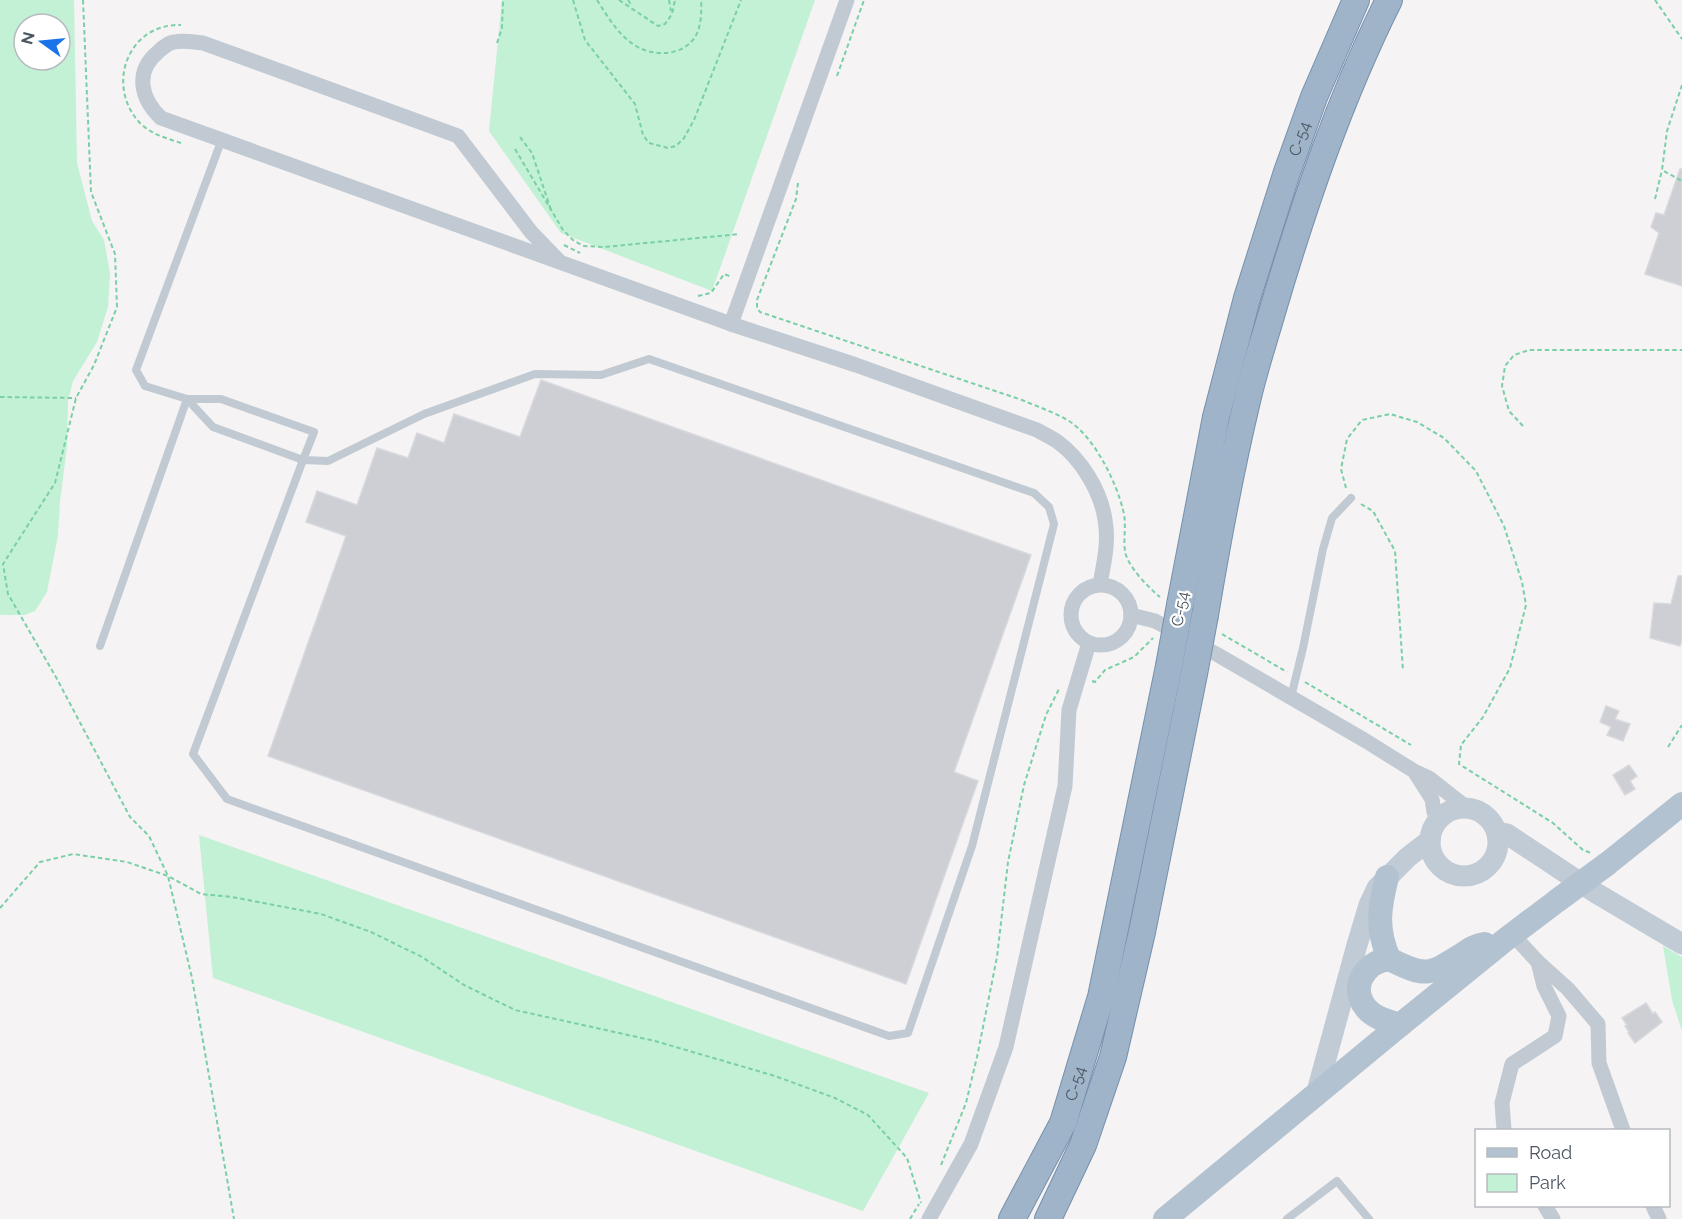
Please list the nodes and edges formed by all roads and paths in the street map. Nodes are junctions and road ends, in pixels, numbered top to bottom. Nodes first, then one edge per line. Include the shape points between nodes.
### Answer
1 (83, 0) edge
2 (503, 0) edge
3 (573, 0) edge
4 (597, 0) edge
5 (619, 0) edge
6 (628, 0) edge
7 (669, 0) edge
8 (675, 0) edge
9 (700, 0) edge
10 (741, 0) edge
11 (847, 0) edge
12 (1356, 0) edge
13 (1389, 0) edge
14 (1400, 0) edge
15 (1655, 0) edge
16 (633, 9) junction
17 (672, 14) junction
18 (188, 26) dead end
19 (1370, 39) junction
20 (1682, 39) edge
21 (497, 43) dead end
22 (1682, 86) edge
23 (520, 136) dead end
24 (222, 139) junction
25 (181, 143) dead end
26 (514, 149) dead end
27 (1662, 170) junction
28 (1682, 181) edge
29 (1655, 199) dead end
30 (553, 216) junction
31 (740, 234) dead end
32 (561, 243) dead end
33 (583, 246) junction
34 (580, 253) junction
35 (578, 258) dead end
36 (560, 261) junction
37 (724, 274) dead end
38 (695, 296) dead end
39 (732, 324) junction
40 (1682, 350) edge
41 (0, 398) edge
42 (76, 398) junction
43 (187, 399) junction
44 (1523, 426) dead end
45 (303, 460) junction
46 (1351, 498) junction
47 (1100, 584) junction
48 (1131, 615) junction
49 (1089, 643) junction
50 (100, 645) dead end
51 (1144, 647) dead end
52 (1403, 671) dead end
53 (1095, 682) dead end
54 (1062, 683) dead end
55 (1291, 697) junction
56 (1682, 724) edge
57 (1668, 747) dead end
58 (1414, 771) junction
59 (1682, 804) edge
60 (1467, 808) junction
61 (1439, 819) junction
62 (1497, 832) junction
63 (1430, 840) junction
64 (1541, 857) junction
65 (1494, 859) junction
66 (1609, 863) junction
67 (1441, 867) junction
68 (1394, 871) junction
69 (168, 876) junction
70 (0, 908) edge
71 (1509, 938) junction
72 (1682, 944) edge
73 (1389, 959) junction
74 (1538, 962) junction
75 (1400, 1025) junction
76 (1316, 1095) junction
77 (1504, 1129) edge
78 (1622, 1129) edge
79 (938, 1172) dead end
80 (927, 1192) dead end
81 (917, 1195) dead end
82 (234, 1219) edge
83 (910, 1219) edge
84 (929, 1219) edge
85 (1012, 1219) edge
86 (1048, 1219) edge
87 (1165, 1219) edge
88 (1287, 1219) edge
89 (1369, 1219) edge

1 - 42 path via 91,192 115,254 117,306 94,365
2 - 21 path
3 - 10 path via 585,40 634,104 643,135 649,142 668,148 684,138 694,120
4 - 9 path via 614,27 636,46 653,54 667,54 695,37
5 - 16 path
6 - 16 path
7 - 17 path
8 - 17 path
11 - 39 street
12 - 85 highway, C-54 / C-54, bridge via 1287,172 1247,298 1216,417 1101,997 1063,1123
13 - 19 highway, C-54
14 - 19 highway
15 - 20 path
16 - 17 path via 658,26 665,24
18 - 25 path via 158,28 144,37 132,48 123,77 125,97 140,124
19 - 86 highway, C-54 / C-54, bridge via 1293,242 1247,399 1142,932 1113,1057 1083,1145
22 - 27 path via 1667,131
23 - 30 path via 532,153
24 - 36 street
24 - 36 street via 161,118 150,107 142,82 144,73 151,57 173,42 203,43 458,136 531,232
24 - 43 lane via 136,370 145,386
26 - 30 path
27 - 28 path
27 - 29 path
30 - 33 path
31 - 33 path via 626,246
32 - 34 path
33 - 34 path
34 - 35 path
36 - 39 street
37 - 38 path via 711,293
39 - 47 street via 1037,430 1058,442 1076,460 1100,498 1106,521 1106,552
40 - 44 path via 1529,350 1514,355 1505,366 1502,386 1509,411
41 - 42 path
42 - 69 path via 55,483 3,564 8,594 130,817 149,836
43 - 45 lane via 213,427
43 - 45 lane via 221,399 314,432
43 - 50 lane
45 - 45 lane via 193,754 227,799 889,1036 908,1033 972,846 1054,524 1048,507 1034,493 649,359 601,375 535,374 424,414 328,461
46 - 52 path via 1373,511 1395,551
46 - 55 lane via 1332,518
46 - 66 path via 1347,496 1341,469 1347,439 1362,420 1390,414 1417,422 1444,438 1476,471 1504,526 1526,605 1510,669 1483,717 1461,745 1459,764 1553,823 1583,850
47 - 48 street via 1119,590
47 - 49 street via 1081,592 1071,609 1074,629
48 - 49 street via 1130,625 1118,640 1108,645
48 - 55 street via 1155,621
49 - 84 street via 1069,710 1065,786 1006,1047 971,1144
51 - 53 path via 1134,657 1105,670
54 - 79 path via 1046,715 1024,785 977,1057 966,1103
55 - 58 street
56 - 57 path
58 - 60 street
58 - 61 street
59 - 66 main road
60 - 61 main road via 1447,812
60 - 62 main road via 1486,816
61 - 63 main road
62 - 64 main road via 1507,834
62 - 65 main road
63 - 67 main road
63 - 68 main road
64 - 65 main road
64 - 72 main road
65 - 67 main road via 1488,867 1469,876 1449,873
66 - 71 main road, bridge
67 - 68 main road
68 - 73 main road via 1379,909 1382,943
68 - 76 main road via 1377,888 1369,905
69 - 70 path via 127,862 73,854 40,862
69 - 81 path via 201,894 321,914 371,932 515,1010 655,1041 835,1098 868,1115 907,1158
69 - 82 path via 192,978
71 - 73 main road via 1478,945 1428,972 1414,972
71 - 74 street
71 - 75 main road
73 - 75 main road via 1372,964 1364,973 1360,997 1376,1016
74 - 77 street via 1558,1016 1555,1036 1512,1064 1502,1103
74 - 78 street via 1598,1024 1599,1062
75 - 76 main road
76 - 87 main road
80 - 83 path
88 - 89 lane via 1337,1181

